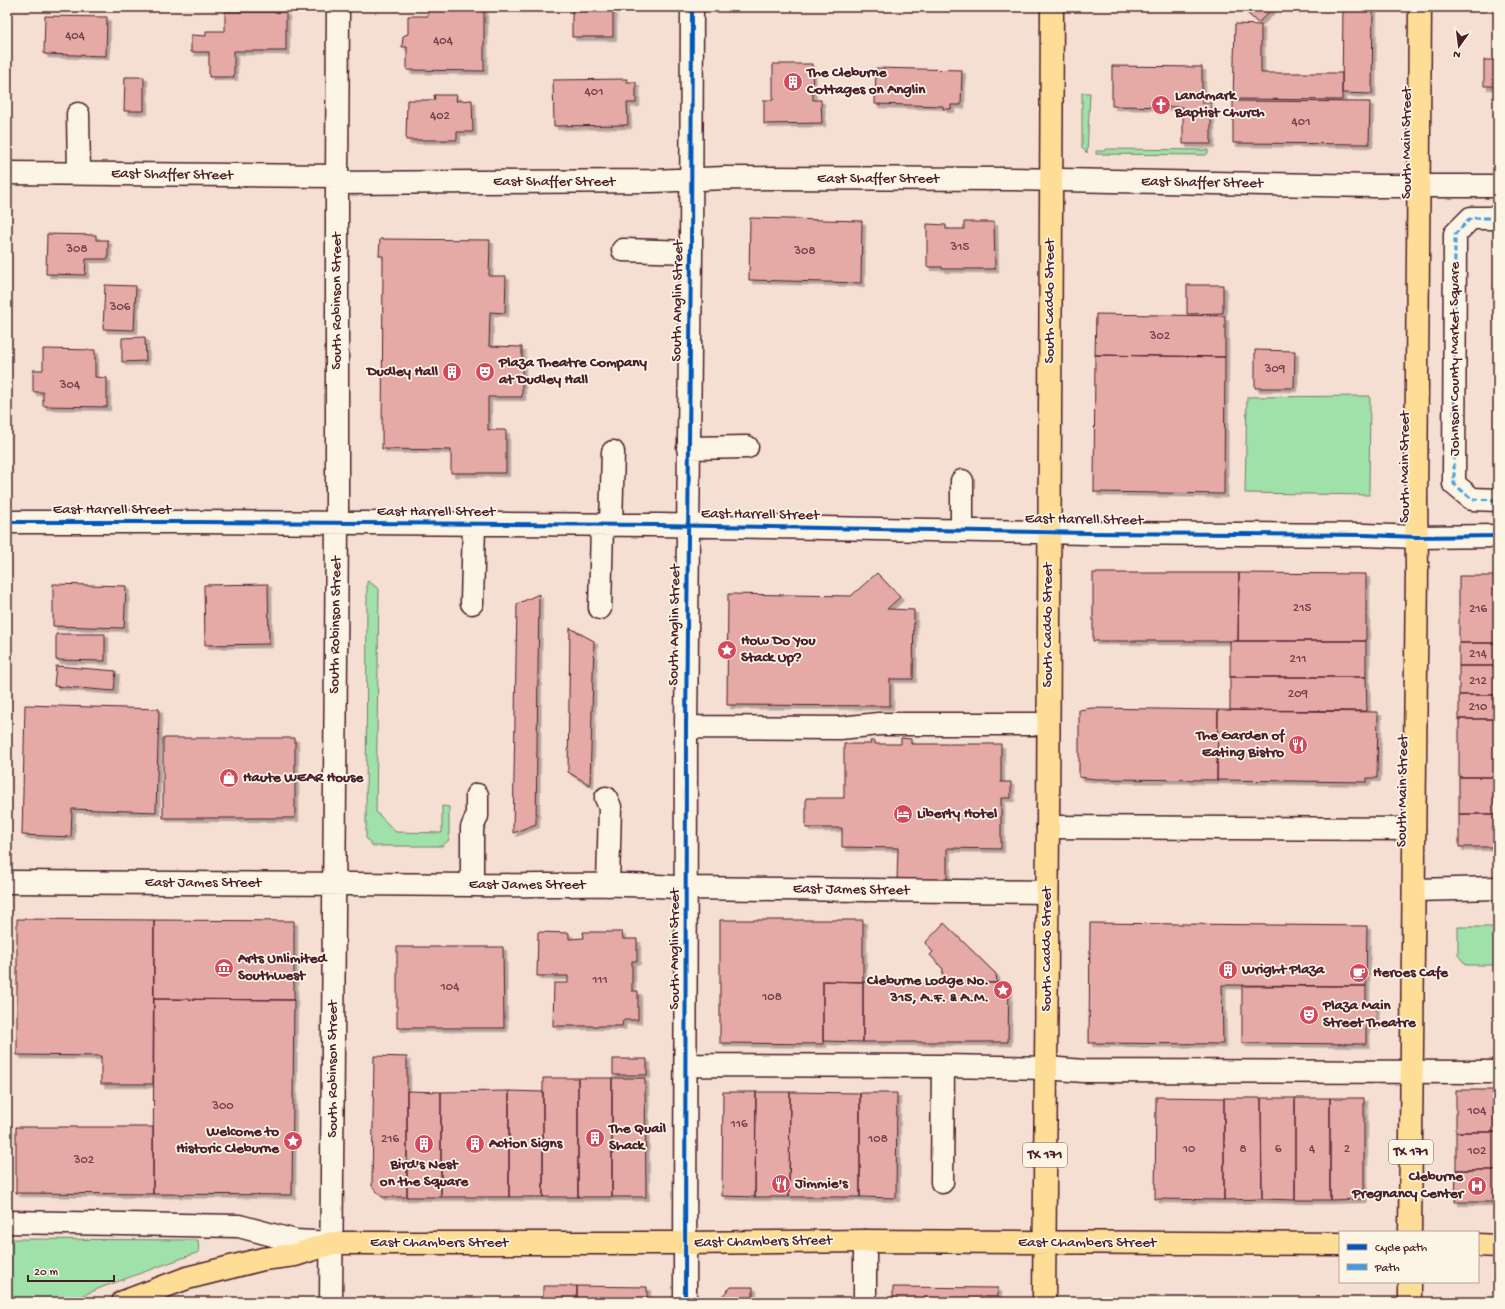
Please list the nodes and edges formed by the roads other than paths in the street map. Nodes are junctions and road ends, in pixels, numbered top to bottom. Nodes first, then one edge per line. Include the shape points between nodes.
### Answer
1 (338, 7) edge
2 (692, 7) edge
3 (1052, 7) edge
4 (1420, 7) edge
5 (78, 114) dead end
6 (7, 173) edge
7 (79, 174) junction
8 (337, 180) junction
9 (691, 180) junction
10 (1050, 180) junction
11 (1419, 186) junction
12 (1498, 186) edge
13 (1498, 218) edge
14 (623, 250) dead end
15 (691, 252) junction
16 (747, 447) dead end
17 (688, 448) junction
18 (613, 452) dead end
19 (962, 481) dead end
20 (1498, 500) edge
21 (7, 522) edge
22 (337, 523) junction
23 (474, 524) junction
24 (607, 525) junction
25 (688, 526) junction
26 (962, 530) junction
27 (1049, 532) junction
28 (1498, 536) edge
29 (1417, 537) junction
30 (472, 603) dead end
31 (600, 608) dead end
32 (1048, 724) junction
33 (686, 727) junction
34 (477, 795) dead end
35 (606, 798) dead end
36 (1048, 827) junction
37 (1414, 829) junction
38 (7, 882) edge
39 (333, 884) junction
40 (472, 885) junction
41 (608, 885) junction
42 (687, 888) junction
43 (1498, 888) edge
44 (1414, 890) junction
45 (1048, 892) junction
46 (686, 1065) junction
47 (943, 1066) junction
48 (1046, 1068) junction
49 (1412, 1072) junction
50 (1498, 1072) edge
51 (942, 1182) dead end
52 (7, 1222) edge
53 (1410, 1231) edge
54 (865, 1241) junction
55 (686, 1243) junction
56 (1045, 1243) junction
57 (332, 1244) junction
58 (1339, 1244) edge
59 (1479, 1245) edge
60 (1498, 1246) edge
61 (1410, 1283) edge
62 (123, 1302) edge
63 (331, 1302) edge
64 (685, 1302) edge
65 (865, 1302) edge
66 (1044, 1302) edge
67 (1410, 1302) edge

1 - 8 street, South Robinson Street
2 - 9 street, South Anglin Street
3 - 10 main road, South Caddo Street / TX 171
4 - 11 main road, South Main Street / TX 171
5 - 7 street
6 - 7 street, East Shaffer Street
7 - 8 street, East Shaffer Street
8 - 9 street, East Shaffer Street
8 - 22 street, South Robinson Street
9 - 10 street, East Shaffer Street
9 - 15 street, South Anglin Street
10 - 11 street, East Shaffer Street
10 - 27 main road, South Caddo Street / TX 171
11 - 12 street, East Shaffer Street
11 - 29 main road, South Main Street / TX 171
13 - 20 street, Johnson County Market Square via 1471,218 1455,234 1454,429 1454,484 1472,499
14 - 15 street
15 - 17 street, South Anglin Street
16 - 17 street
17 - 25 street, South Anglin Street
18 - 24 street
19 - 26 street
21 - 22 street, East Harrell Street
22 - 23 street, East Harrell Street
22 - 39 street, South Robinson Street
23 - 24 street, East Harrell Street
23 - 30 street
24 - 25 street, East Harrell Street
24 - 31 street
25 - 26 street, East Harrell Street
25 - 33 street, South Anglin Street
26 - 27 street, East Harrell Street
27 - 29 street, East Harrell Street
27 - 32 main road, South Caddo Street / TX 171
28 - 29 street, East Harrell Street
29 - 37 main road, South Main Street / TX 171
32 - 33 street via 879,724 840,728
32 - 36 main road, South Caddo Street / TX 171
33 - 42 street, South Anglin Street
34 - 40 street via 477,816 472,828
35 - 41 street via 610,807
36 - 37 street
36 - 45 main road, South Caddo Street / TX 171
37 - 44 main road, South Main Street / TX 171
38 - 39 street, East James Street
39 - 40 street, East James Street
39 - 57 street, South Robinson Street
40 - 41 street, East James Street
41 - 42 street, East James Street
42 - 45 street, East James Street
42 - 46 street, South Anglin Street
43 - 44 street
44 - 49 main road, South Main Street / TX 171
45 - 48 main road, South Caddo Street / TX 171
46 - 47 street
46 - 55 street, South Anglin Street
47 - 48 street
47 - 51 street
48 - 49 street via 1084,1071
48 - 56 main road, South Caddo Street / TX 171
49 - 50 street
49 - 53 main road, South Main Street / TX 171
52 - 57 street via 239,1226 295,1241
54 - 55 main road, East Chambers Street
54 - 56 main road, East Chambers Street
54 - 65 street
55 - 57 main road, East Chambers Street
55 - 64 street, South Anglin Street
56 - 58 main road, East Chambers Street
56 - 66 main road, TX 171
57 - 62 main road, East Chambers Street via 295,1255 263,1259 187,1278
57 - 63 street, South Robinson Street
59 - 60 main road
61 - 67 main road

